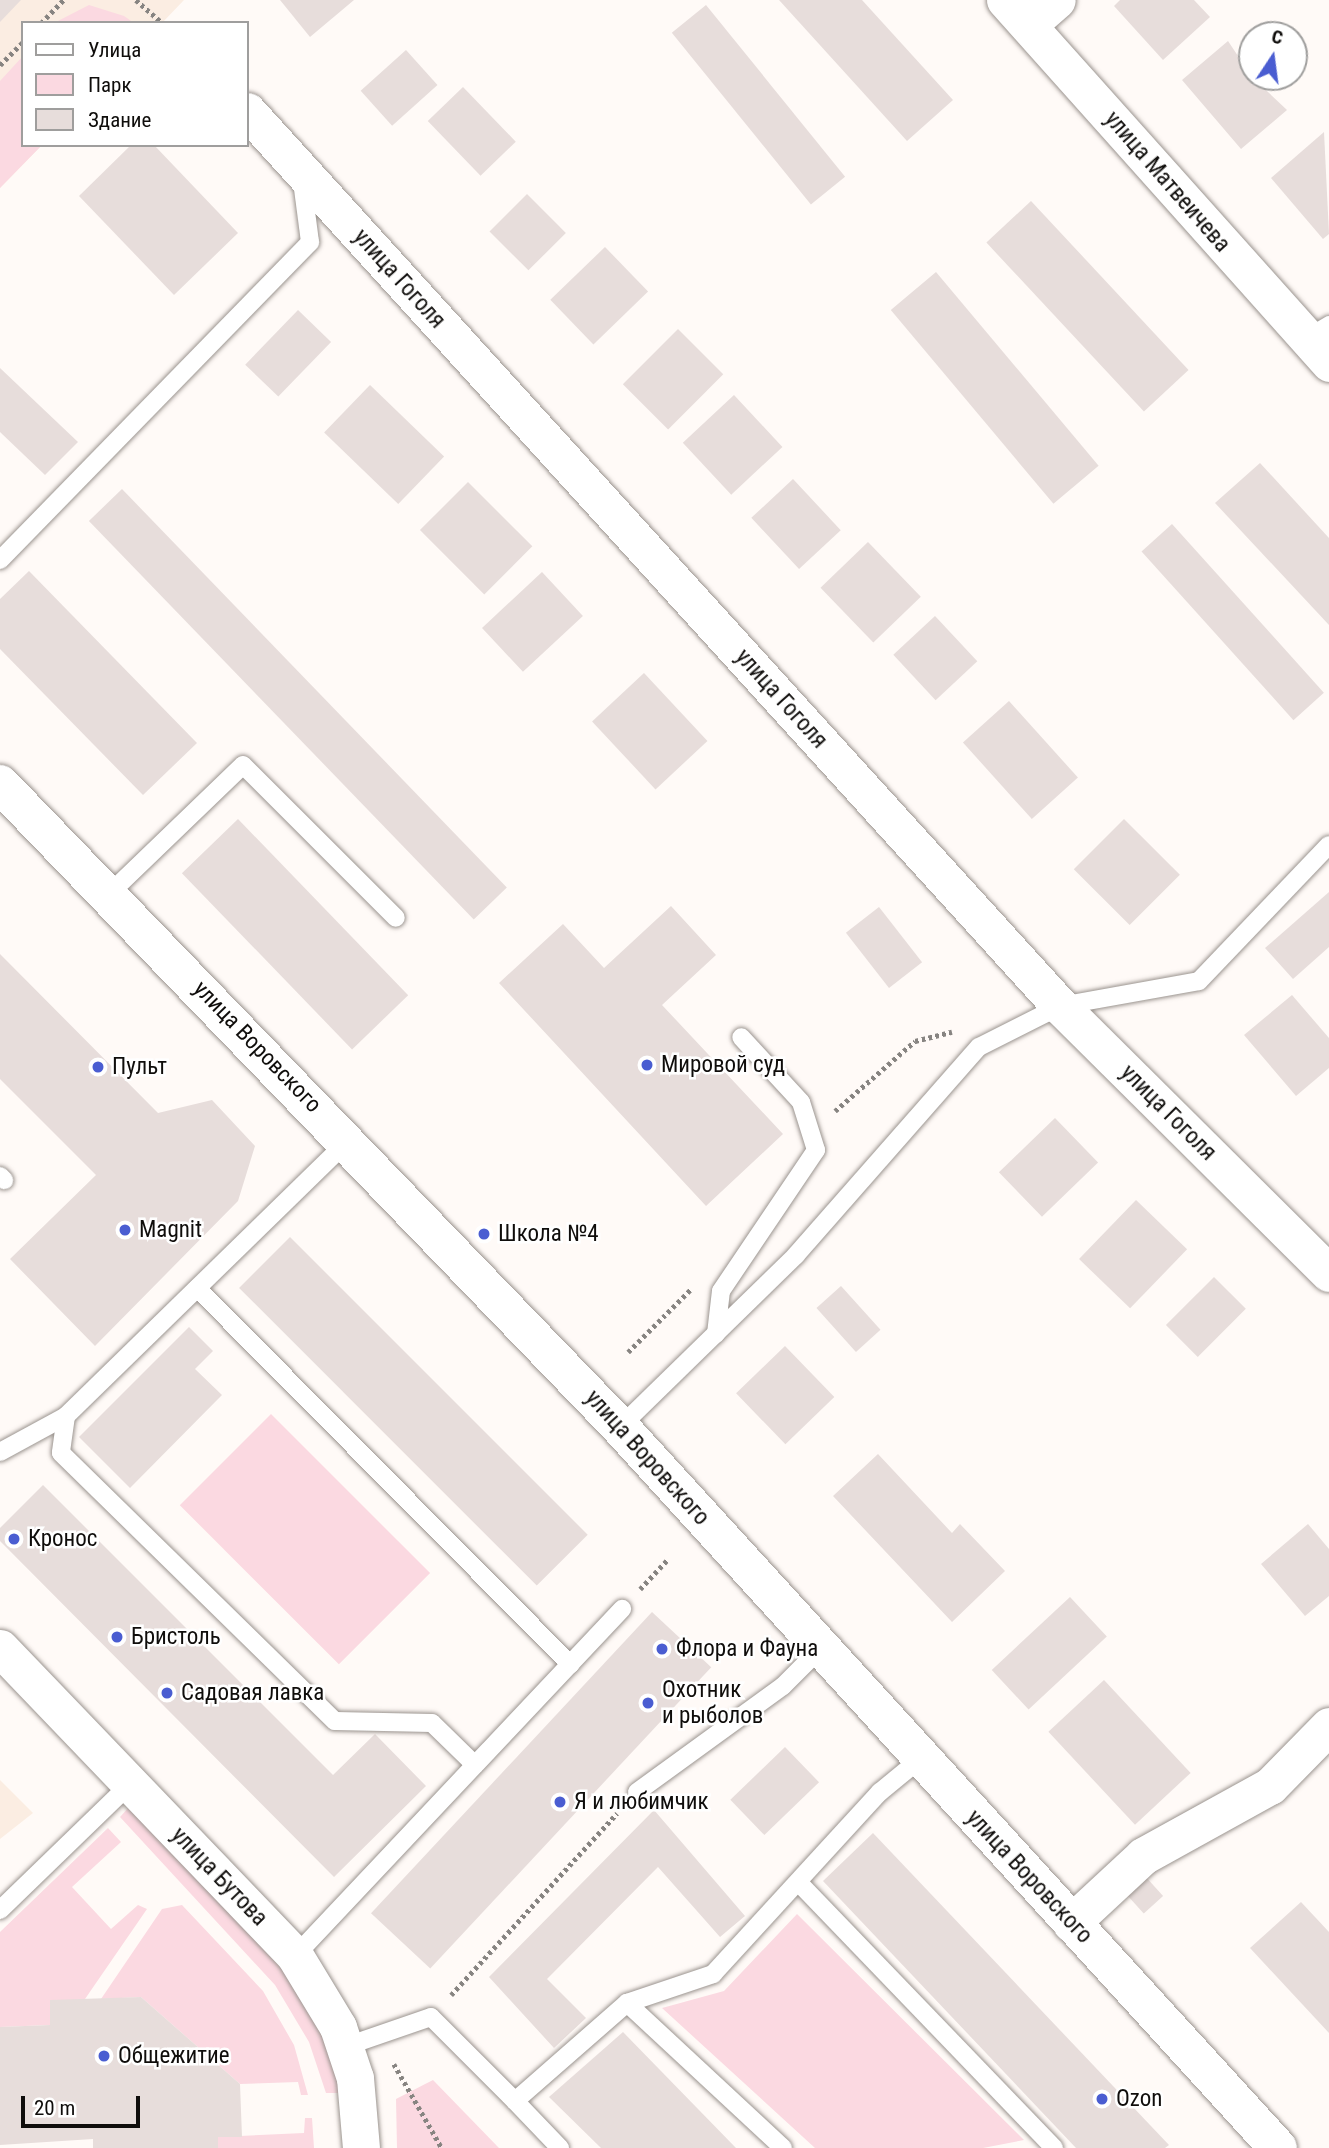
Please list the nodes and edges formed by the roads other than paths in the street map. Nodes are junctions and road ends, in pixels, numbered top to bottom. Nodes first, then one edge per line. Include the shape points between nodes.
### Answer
1 (1057, 0) edge
2 (1017, 13) edge
3 (248, 112) edge
4 (301, 170) junction
5 (1321, 342) edge
6 (0, 560) edge
7 (0, 785) edge
8 (1329, 845) edge
9 (108, 895) junction
10 (396, 918) dead end
11 (1060, 1006) junction
12 (741, 1037) dead end
13 (349, 1141) junction
14 (1329, 1273) edge
15 (197, 1288) junction
16 (716, 1334) junction
17 (66, 1416) junction
18 (620, 1427) junction
19 (0, 1452) edge
20 (622, 1609) road end
21 (0, 1648) edge
22 (820, 1649) junction
23 (570, 1664) junction
24 (1329, 1726) edge
25 (920, 1759) junction
26 (475, 1765) junction
27 (129, 1785) junction
28 (636, 1792) road end
29 (801, 1885) junction
30 (0, 1910) edge
31 (1072, 1923) junction
32 (295, 1956) junction
33 (627, 2003) junction
34 (361, 2041) junction
35 (515, 2101) junction
36 (361, 2148) edge
37 (561, 2148) edge
38 (783, 2148) edge
39 (1053, 2148) edge
40 (1278, 2148) edge

1 - 2 street
2 - 5 street, улица Матвеичева
3 - 4 street, улица Гоголя
4 - 6 lane via 310,242
4 - 11 street, улица Гоголя
7 - 9 street, улица Воровского
8 - 11 lane via 1199,981
9 - 10 lane via 243,765
9 - 13 street, улица Воровского
11 - 14 street, улица Гоголя
11 - 16 lane via 979,1047 796,1255
12 - 16 lane via 801,1102 816,1150 721,1291
13 - 15 lane
13 - 18 street, улица Воровского
15 - 17 lane
15 - 23 lane
16 - 18 lane
17 - 19 lane
17 - 26 lane via 61,1452 335,1721 432,1723
18 - 22 street, улица Воровского
20 - 23 lane
21 - 27 street, улица Бутова
22 - 25 street, улица Воровского
22 - 28 lane via 783,1686
23 - 26 lane
24 - 31 street via 1270,1786 1143,1856
25 - 29 lane via 880,1792
25 - 31 street, улица Воровского
26 - 32 lane
27 - 30 lane
27 - 32 street, улица Бутова
29 - 33 lane via 713,1974
29 - 39 lane
31 - 40 street, улица Воровского
32 - 34 street, улица Бутова
33 - 35 lane
33 - 38 lane
34 - 35 lane via 432,2017
34 - 36 street, улица Бутова
35 - 37 lane

